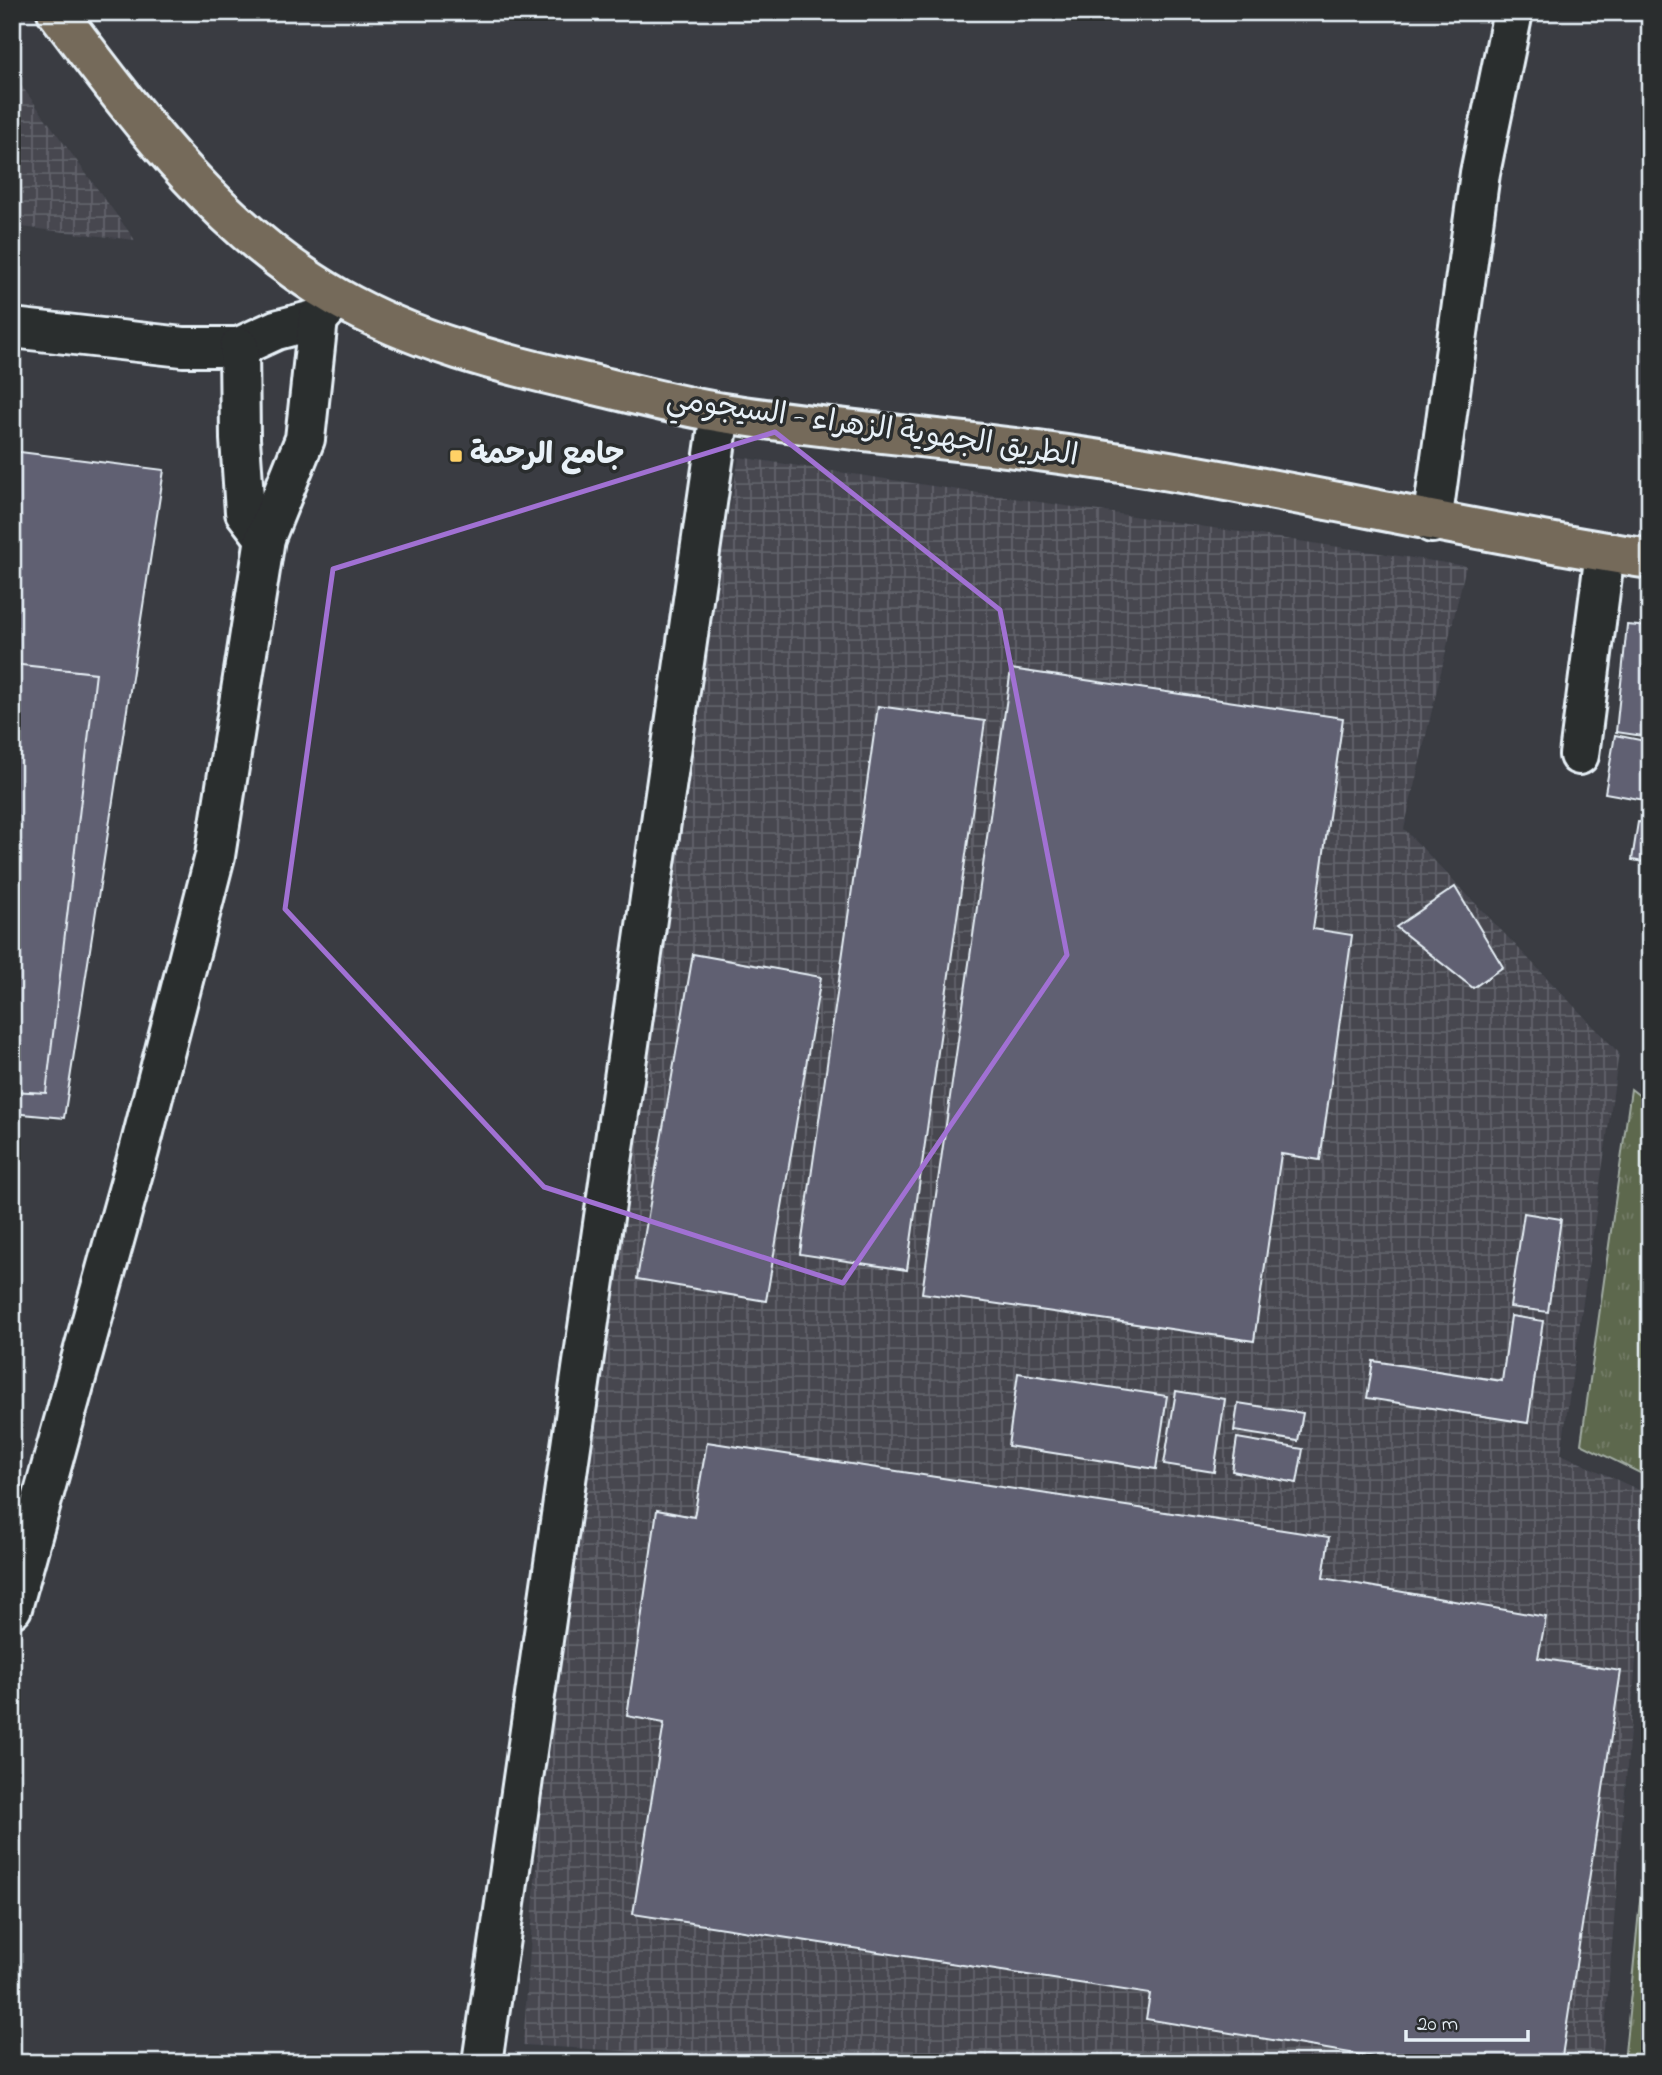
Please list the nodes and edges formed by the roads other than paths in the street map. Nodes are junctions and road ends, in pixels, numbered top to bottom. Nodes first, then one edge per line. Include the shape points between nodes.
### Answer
1 (57, 12) edge
2 (1513, 12) edge
3 (328, 308) junction
4 (12, 328) edge
5 (239, 348) junction
6 (720, 413) junction
7 (1433, 523) junction
8 (265, 538) junction
9 (1605, 552) junction
10 (1650, 559) edge
11 (1579, 755) dead end
12 (12, 1608) edge
13 (482, 2063) edge

1 - 3 main road, الطريق الجهوية الزهراء - السيجومي via 162,148 212,201 288,264
2 - 7 street via 1480,173
3 - 5 street
3 - 6 main road, الطريق الجهوية الزهراء - السيجومي via 392,323 499,364
3 - 8 street via 305,439
4 - 5 street via 183,347
5 - 8 street via 245,512
6 - 7 main road, الطريق الجهوية الزهراء - السيجومي via 1047,452
6 - 13 street
7 - 9 main road, الطريق الجهوية الزهراء - السيجومي
8 - 12 street via 215,856
9 - 10 main road, الطريق الجهوية الزهراء - السيجومي
9 - 11 street

